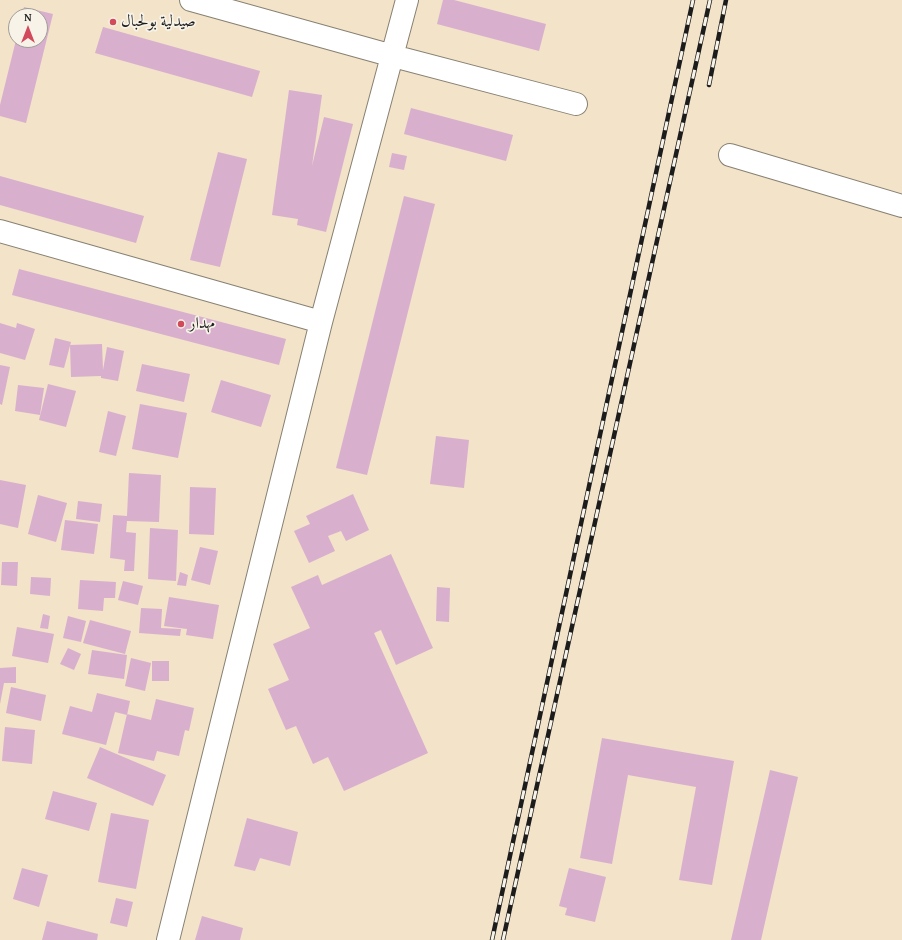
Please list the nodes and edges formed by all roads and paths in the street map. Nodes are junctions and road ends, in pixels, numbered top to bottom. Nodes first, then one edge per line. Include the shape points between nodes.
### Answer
1 (192, 0) edge
2 (407, 0) edge
3 (393, 56) junction
4 (576, 104) dead end
5 (730, 155) dead end
6 (902, 206) edge
7 (0, 232) edge
8 (321, 322) junction
9 (168, 940) edge

1 - 3 street
2 - 3 street
3 - 4 street
3 - 8 street
5 - 6 street
7 - 8 street
8 - 9 street

